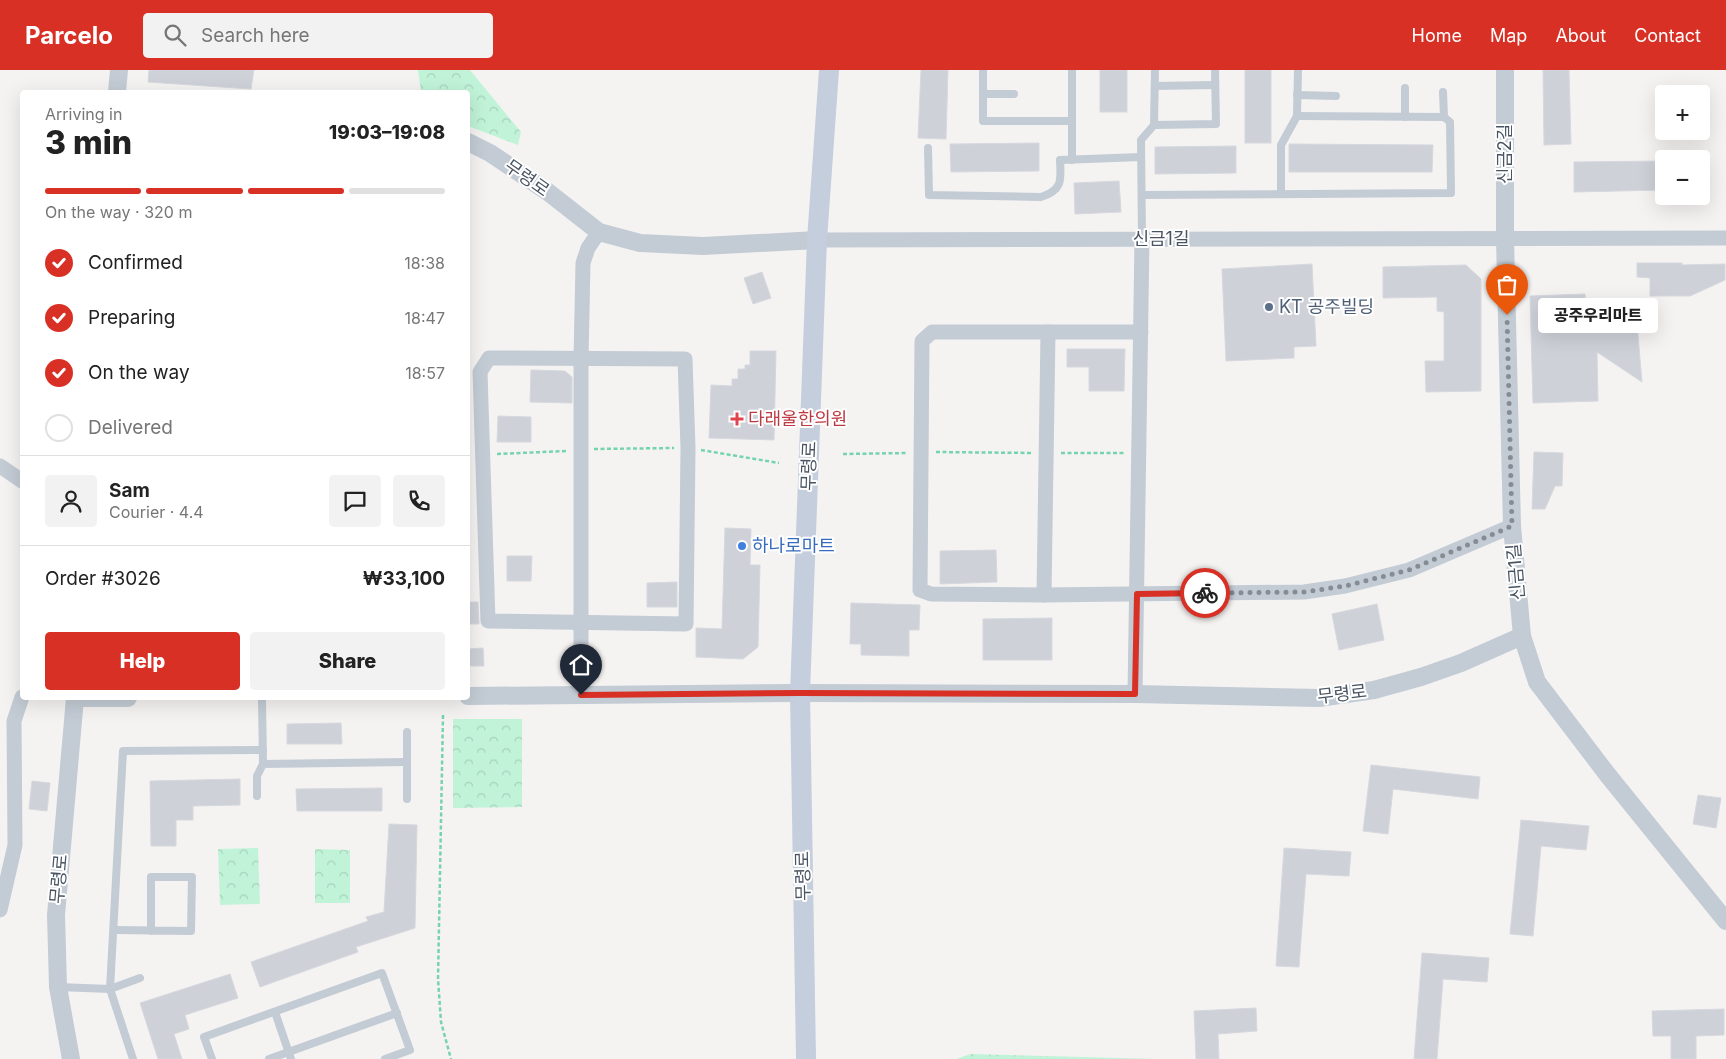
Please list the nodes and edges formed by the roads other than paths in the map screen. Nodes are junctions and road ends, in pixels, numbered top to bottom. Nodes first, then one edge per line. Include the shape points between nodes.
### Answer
1 (119, 70) edge
2 (829, 70) edge
3 (983, 70) edge
4 (1072, 70) edge
5 (1155, 70) edge
6 (1215, 70) edge
7 (1298, 70) edge
8 (1504, 70) edge
9 (1215, 85) junction
10 (1155, 86) junction
11 (1405, 88) dead end
12 (117, 90) edge
13 (1443, 92) dead end
14 (983, 94) junction
15 (1014, 94) dead end
16 (1298, 95) junction
17 (1336, 96) dead end
18 (1297, 116) junction
19 (1405, 117) junction
20 (1444, 117) junction
21 (1072, 121) junction
22 (1154, 125) junction
23 (470, 143) edge
24 (928, 148) dead end
25 (1141, 157) junction
26 (1072, 160) junction
27 (1281, 193) junction
28 (1142, 195) junction
29 (599, 232) junction
30 (1505, 238) junction
31 (1726, 238) edge
32 (1142, 239) junction
33 (817, 240) junction
34 (1048, 332) junction
35 (1141, 332) junction
36 (582, 360) junction
37 (0, 466) edge
38 (20, 480) edge
39 (1512, 526) junction
40 (1137, 594) junction
41 (1044, 595) junction
42 (582, 622) junction
43 (1522, 636) junction
44 (800, 693) junction
45 (1135, 694) junction
46 (581, 695) junction
47 (470, 696) edge
48 (21, 700) edge
49 (75, 700) edge
50 (262, 700) edge
51 (407, 732) dead end
52 (263, 750) junction
53 (407, 762) junction
54 (263, 764) junction
55 (257, 796) dead end
56 (407, 799) dead end
57 (0, 910) edge
58 (1726, 921) edge
59 (115, 930) junction
60 (151, 931) junction
61 (140, 978) dead end
62 (58, 987) junction
63 (110, 989) junction
64 (275, 1012) junction
65 (397, 1013) junction
66 (290, 1056) edge
67 (71, 1059) edge
68 (133, 1059) edge
69 (212, 1059) edge
70 (269, 1059) edge
71 (385, 1059) edge
72 (806, 1059) edge

1 - 12 street
2 - 33 main road, 무령로
3 - 14 lane
4 - 21 lane
5 - 10 lane
6 - 9 lane
7 - 16 lane
8 - 30 street, 신금2길
9 - 10 lane
9 - 22 lane via 1216,124
10 - 22 lane
11 - 19 lane
13 - 20 lane
14 - 15 lane
14 - 21 lane via 983,121
16 - 17 lane
16 - 18 lane
18 - 19 lane
18 - 27 lane via 1281,146
19 - 20 lane
20 - 27 lane via 1450,122 1451,193
21 - 26 lane
22 - 25 lane via 1141,140
23 - 29 street, 무령로 via 499,158
24 - 26 lane via 929,195 1041,197 1058,187 1060,160
25 - 26 lane
25 - 28 lane
27 - 28 lane
28 - 32 lane
29 - 33 street, 무령로 via 640,243 694,245
29 - 36 street via 583,263
30 - 31 street, 신금1길
30 - 32 street, 신금1길
30 - 39 street, 신금1길
32 - 33 street, 신금1길
32 - 35 street
33 - 44 main road, 무령로
34 - 35 street
34 - 41 street
34 - 41 street via 932,332 922,341 920,590 931,594
35 - 40 street
36 - 42 street
36 - 42 street via 489,358 480,372 488,622
36 - 42 street via 685,360 688,448 686,624
37 - 38 street
39 - 40 street via 1409,570 1345,586 1304,592
39 - 43 street, 신금1길
40 - 41 street
40 - 45 street
42 - 46 street
43 - 45 street, 무령로 via 1461,663 1374,690 1319,698
43 - 58 street via 1537,682
44 - 45 street, 무령로
44 - 46 street, 무령로
44 - 72 main road, 무령로
46 - 47 street, 무령로
48 - 57 street via 14,721 15,845
49 - 62 street, 무령로 via 56,915
50 - 52 lane
51 - 53 lane
52 - 54 lane
52 - 59 lane via 123,751
53 - 54 lane
53 - 56 lane
54 - 55 lane via 257,776
59 - 60 lane
59 - 63 lane
60 - 60 lane via 191,931 192,877 151,877
61 - 63 lane
62 - 63 lane
62 - 67 street, 무령로
63 - 68 lane
64 - 65 lane via 382,973
64 - 66 lane
64 - 69 lane via 204,1037
65 - 66 lane
65 - 71 lane via 410,1050
66 - 70 lane

